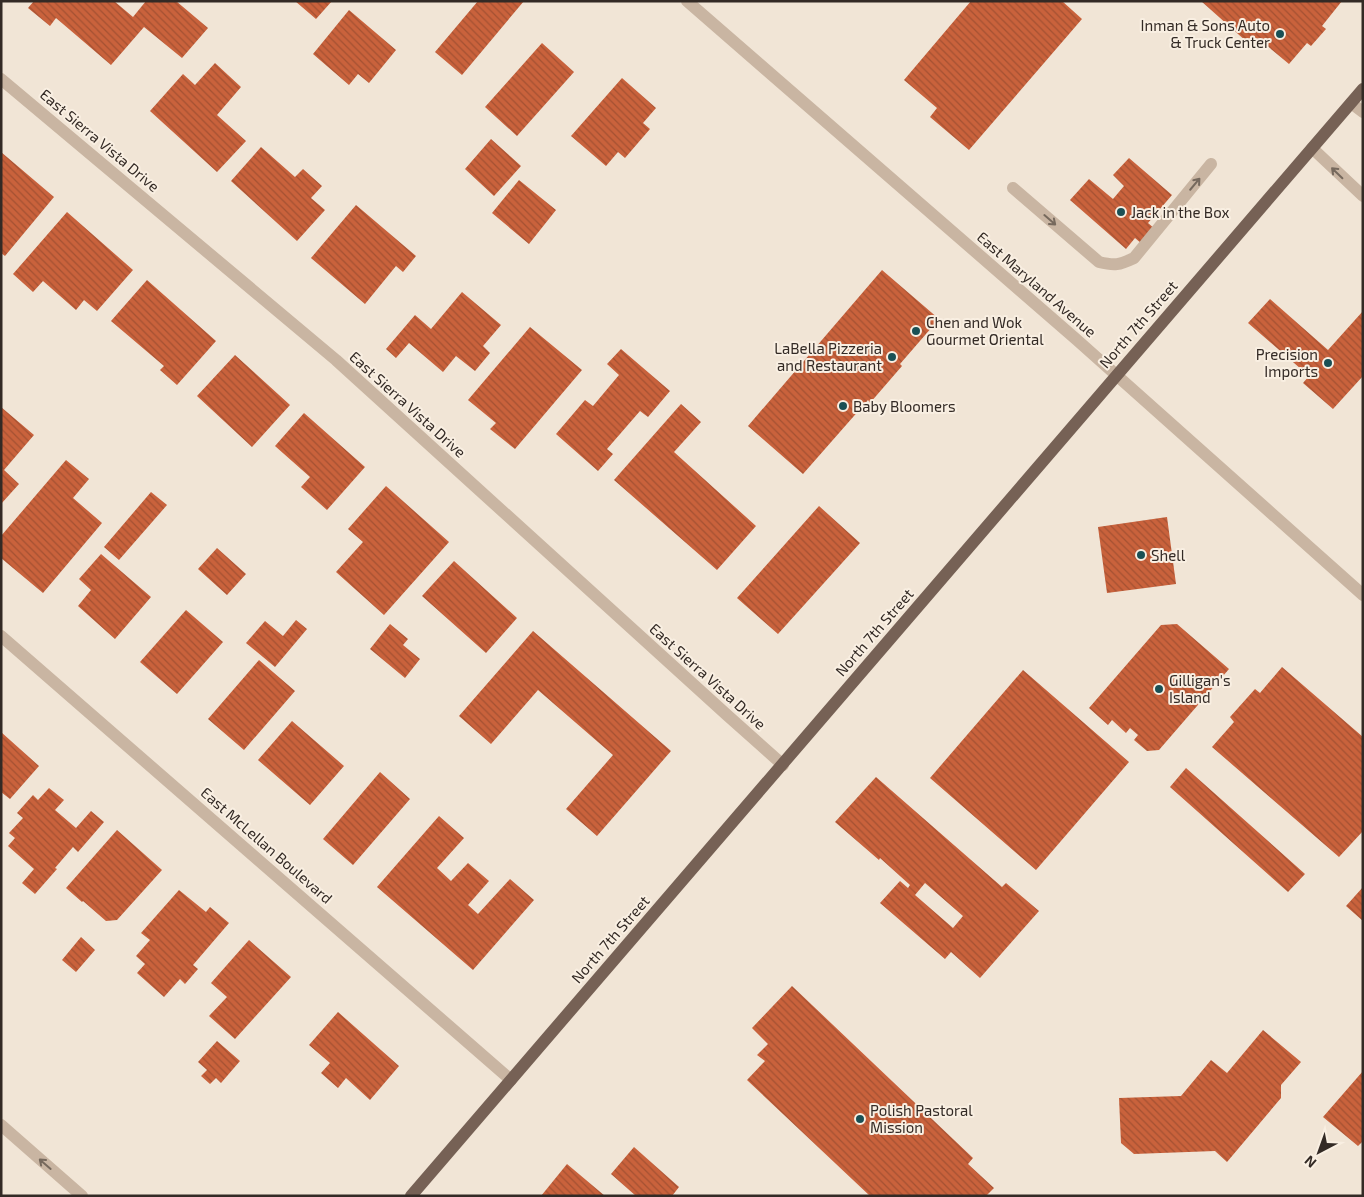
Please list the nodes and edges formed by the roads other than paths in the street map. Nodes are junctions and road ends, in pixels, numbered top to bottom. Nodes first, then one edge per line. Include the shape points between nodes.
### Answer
1 (687, 1) edge
2 (1, 79) edge
3 (1363, 89) edge
4 (1351, 103) junction
5 (1363, 112) edge
6 (1312, 148) junction
7 (1212, 164) dead end
8 (1013, 188) dead end
9 (1363, 196) edge
10 (1116, 375) junction
11 (1363, 595) edge
12 (1, 636) edge
13 (782, 765) junction
14 (511, 1080) junction
15 (1, 1125) edge
16 (82, 1196) edge
17 (411, 1196) edge

1 - 10 street, East Maryland Avenue
2 - 13 street, East Sierra Vista Drive via 336,360
3 - 4 main road, North 7th Street
4 - 5 street
4 - 6 main road, North 7th Street
9 -> 6 street
6 - 10 main road, North 7th Street
8 -> 7 street via 1100,262 1120,265 1134,258
10 - 11 street, East Maryland Avenue
10 - 13 main road, North 7th Street
12 - 14 street, East McLellan Boulevard
13 - 14 main road, North 7th Street
14 - 17 main road, North 7th Street
16 -> 15 street

